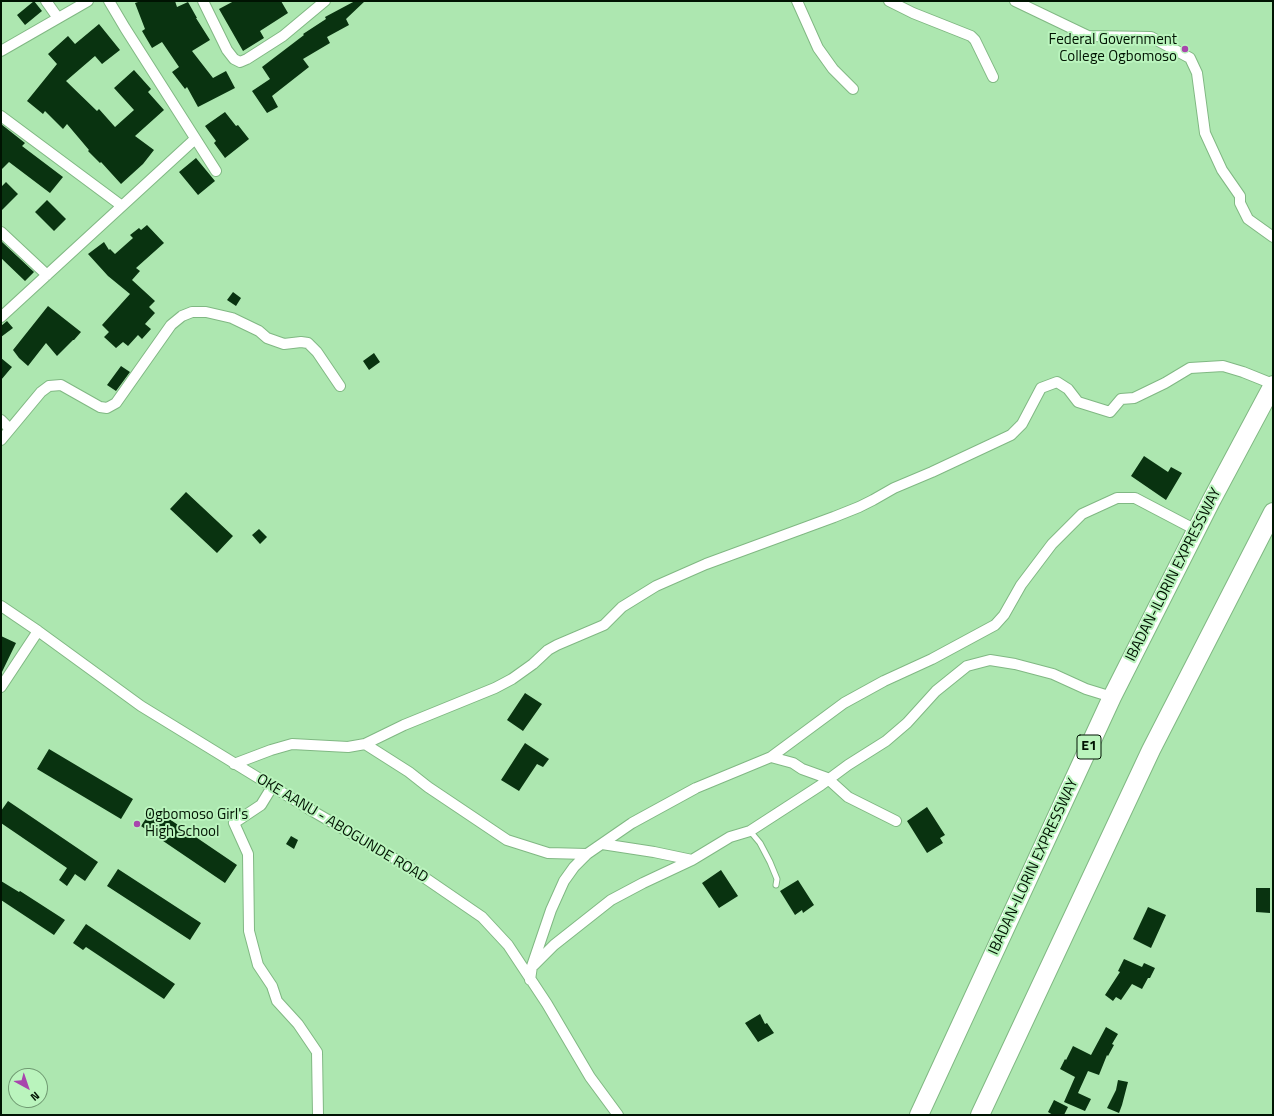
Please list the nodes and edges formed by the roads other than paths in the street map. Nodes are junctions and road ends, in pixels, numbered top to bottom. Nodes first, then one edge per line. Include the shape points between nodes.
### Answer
1 (46, 1) edge
2 (88, 1) edge
3 (109, 1) edge
4 (203, 1) edge
5 (325, 1) edge
6 (797, 1) edge
7 (889, 1) edge
8 (1015, 1) edge
9 (58, 18) junction
10 (1, 51) edge
11 (993, 77) dead end
12 (853, 89) dead end
13 (1, 116) edge
14 (195, 139) junction
15 (216, 171) dead end
16 (122, 206) junction
17 (1, 232) edge
18 (1273, 237) edge
19 (47, 275) junction
20 (1, 317) edge
21 (1273, 385) edge
22 (340, 386) dead end
23 (1, 420) edge
24 (10, 429) junction
25 (1, 440) edge
26 (1273, 512) edge
27 (1196, 530) junction
28 (1, 606) edge
29 (38, 631) junction
30 (1, 687) edge
31 (1112, 697) junction
32 (365, 744) junction
33 (772, 757) junction
34 (234, 764) junction
35 (829, 779) junction
36 (272, 787) junction
37 (896, 821) dead end
38 (750, 831) junction
39 (602, 844) junction
40 (587, 854) junction
41 (692, 860) junction
42 (776, 885) dead end
43 (532, 966) junction
44 (530, 980) junction
45 (984, 1114) edge
46 (318, 1115) edge
47 (618, 1115) edge
48 (919, 1115) edge

1 - 9 street
2 - 9 street
3 - 14 street
4 - 5 street via 227,50 240,62 283,36
6 - 12 street via 818,48 833,69
7 - 11 street via 971,36
8 - 18 street via 1088,36 1151,37 1190,58 1197,73 1205,133 1222,170 1240,196 1240,203 1248,218
9 - 10 street
13 - 16 street
14 - 15 street
14 - 16 street
16 - 19 street
17 - 19 street
19 - 20 street
21 - 27 highway, IBADAN-ILORIN EXPRESSWAY / E1
21 - 32 street via 1223,366 1190,368 1134,398 1121,399 1110,412 1078,402 1068,389 1057,382 1041,388 1022,424 1011,435 894,488 859,507 706,564 656,586 622,607 604,625 548,650 512,679
22 - 24 street via 308,343 284,344 267,338 259,331 232,318 206,312 192,312 171,325 116,403 107,408 100,407 61,385 49,386
23 - 24 street
24 - 25 street
26 - 45 highway via 1151,750
27 - 31 highway, IBADAN-ILORIN EXPRESSWAY / E1
27 - 33 street via 1135,498 1117,498 1082,514 1052,544 995,625 844,703
28 - 29 street, OKE AANU - ABOGUNDE ROAD
29 - 30 street
29 - 34 street, OKE AANU - ABOGUNDE ROAD via 141,706
31 - 35 street via 1053,674 1016,664 990,660 967,666 936,691 907,723 886,741
31 - 48 highway, IBADAN-ILORIN EXPRESSWAY / E1
32 - 34 street via 348,747 292,744
32 - 40 street via 507,840 548,853
33 - 35 street
33 - 39 street via 696,788 632,823
34 - 36 street, OKE AANU - ABOGUNDE ROAD
35 - 37 street via 848,798
35 - 38 street
36 - 44 street, OKE AANU - ABOGUNDE ROAD via 409,867 482,917 508,945
36 - 46 street via 261,805 234,823 248,854 248,932 258,965 272,986 277,1000 298,1024 317,1052
38 - 41 street via 730,837
38 - 42 lane via 770,862 777,879
39 - 40 street
39 - 41 street
40 - 43 street via 564,881
41 - 43 street via 611,900 554,945
43 - 44 street
44 - 47 street, OKE AANU - ABOGUNDE ROAD via 590,1077

